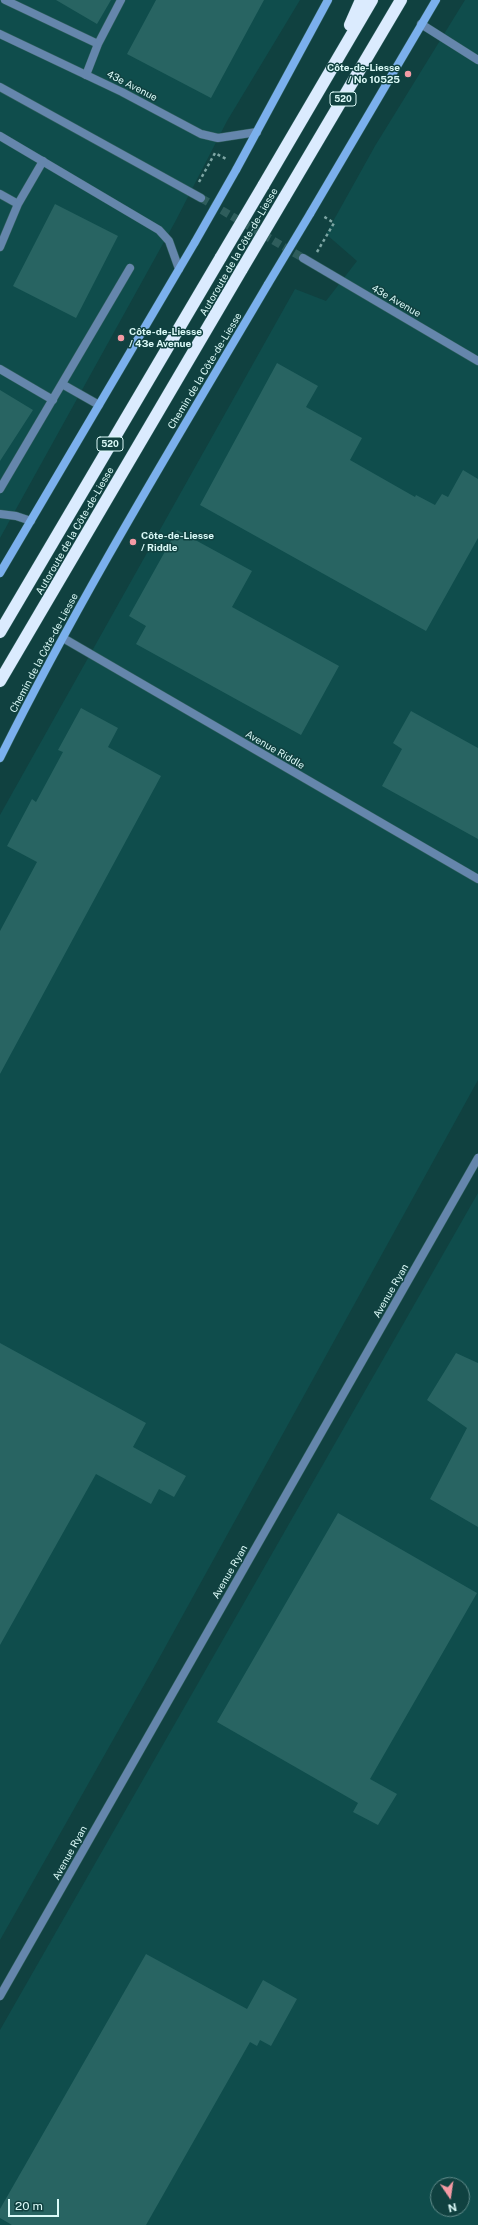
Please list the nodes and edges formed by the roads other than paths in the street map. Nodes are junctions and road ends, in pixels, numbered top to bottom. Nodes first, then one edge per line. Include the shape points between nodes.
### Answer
1 (4, 0) edge
2 (121, 0) edge
3 (328, 0) edge
4 (361, 0) edge
5 (372, 0) edge
6 (401, 0) edge
7 (436, 0) edge
8 (421, 24) junction
9 (0, 34) edge
10 (98, 44) junction
11 (478, 60) edge
12 (329, 72) junction
13 (86, 75) junction
14 (0, 87) edge
15 (257, 132) junction
16 (0, 136) edge
17 (43, 161) junction
18 (0, 194) edge
19 (201, 198) tunnel mouth
20 (18, 204) junction
21 (0, 246) edge
22 (303, 258) tunnel mouth
23 (130, 268) dead end
24 (179, 269) junction
25 (478, 361) edge
26 (0, 369) edge
27 (62, 384) junction
28 (53, 400) junction
29 (99, 405) junction
30 (0, 489) edge
31 (0, 514) edge
32 (31, 521) junction
33 (0, 573) edge
34 (0, 632) edge
35 (63, 638) junction
36 (0, 681) edge
37 (0, 758) edge
38 (478, 879) edge
39 (478, 1158) edge
40 (0, 1996) edge

1 - 10 street
2 - 10 street
3 - 15 main road
4 - 12 highway
5 - 12 highway, Autoroute de la Côte-de-Liesse / 520
6 - 36 highway, Autoroute de la Côte-de-Liesse / 520, bridge
7 - 8 main road, Chemin de la Côte-de-Liesse
8 - 11 street
8 - 35 main road, Chemin de la Côte-de-Liesse, bridge via 114,545
9 - 13 street, 43e Avenue
10 - 13 street
12 - 34 highway, Autoroute de la Côte-de-Liesse / 520, bridge
13 - 15 street, 43e Avenue via 206,136 223,138
14 - 19 street
15 - 24 main road, bridge
16 - 17 street
17 - 20 street
17 - 24 street via 159,230 169,241
18 - 20 street
20 - 21 street
22 - 25 street, 43e Avenue
23 - 27 street
24 - 29 main road
26 - 28 street
27 - 28 street
27 - 29 street
28 - 30 street
29 - 32 main road
31 - 32 street
32 - 33 main road
35 - 37 main road, Chemin de la Côte-de-Liesse
35 - 38 street, Avenue Riddle
39 - 40 street, Avenue Ryan

